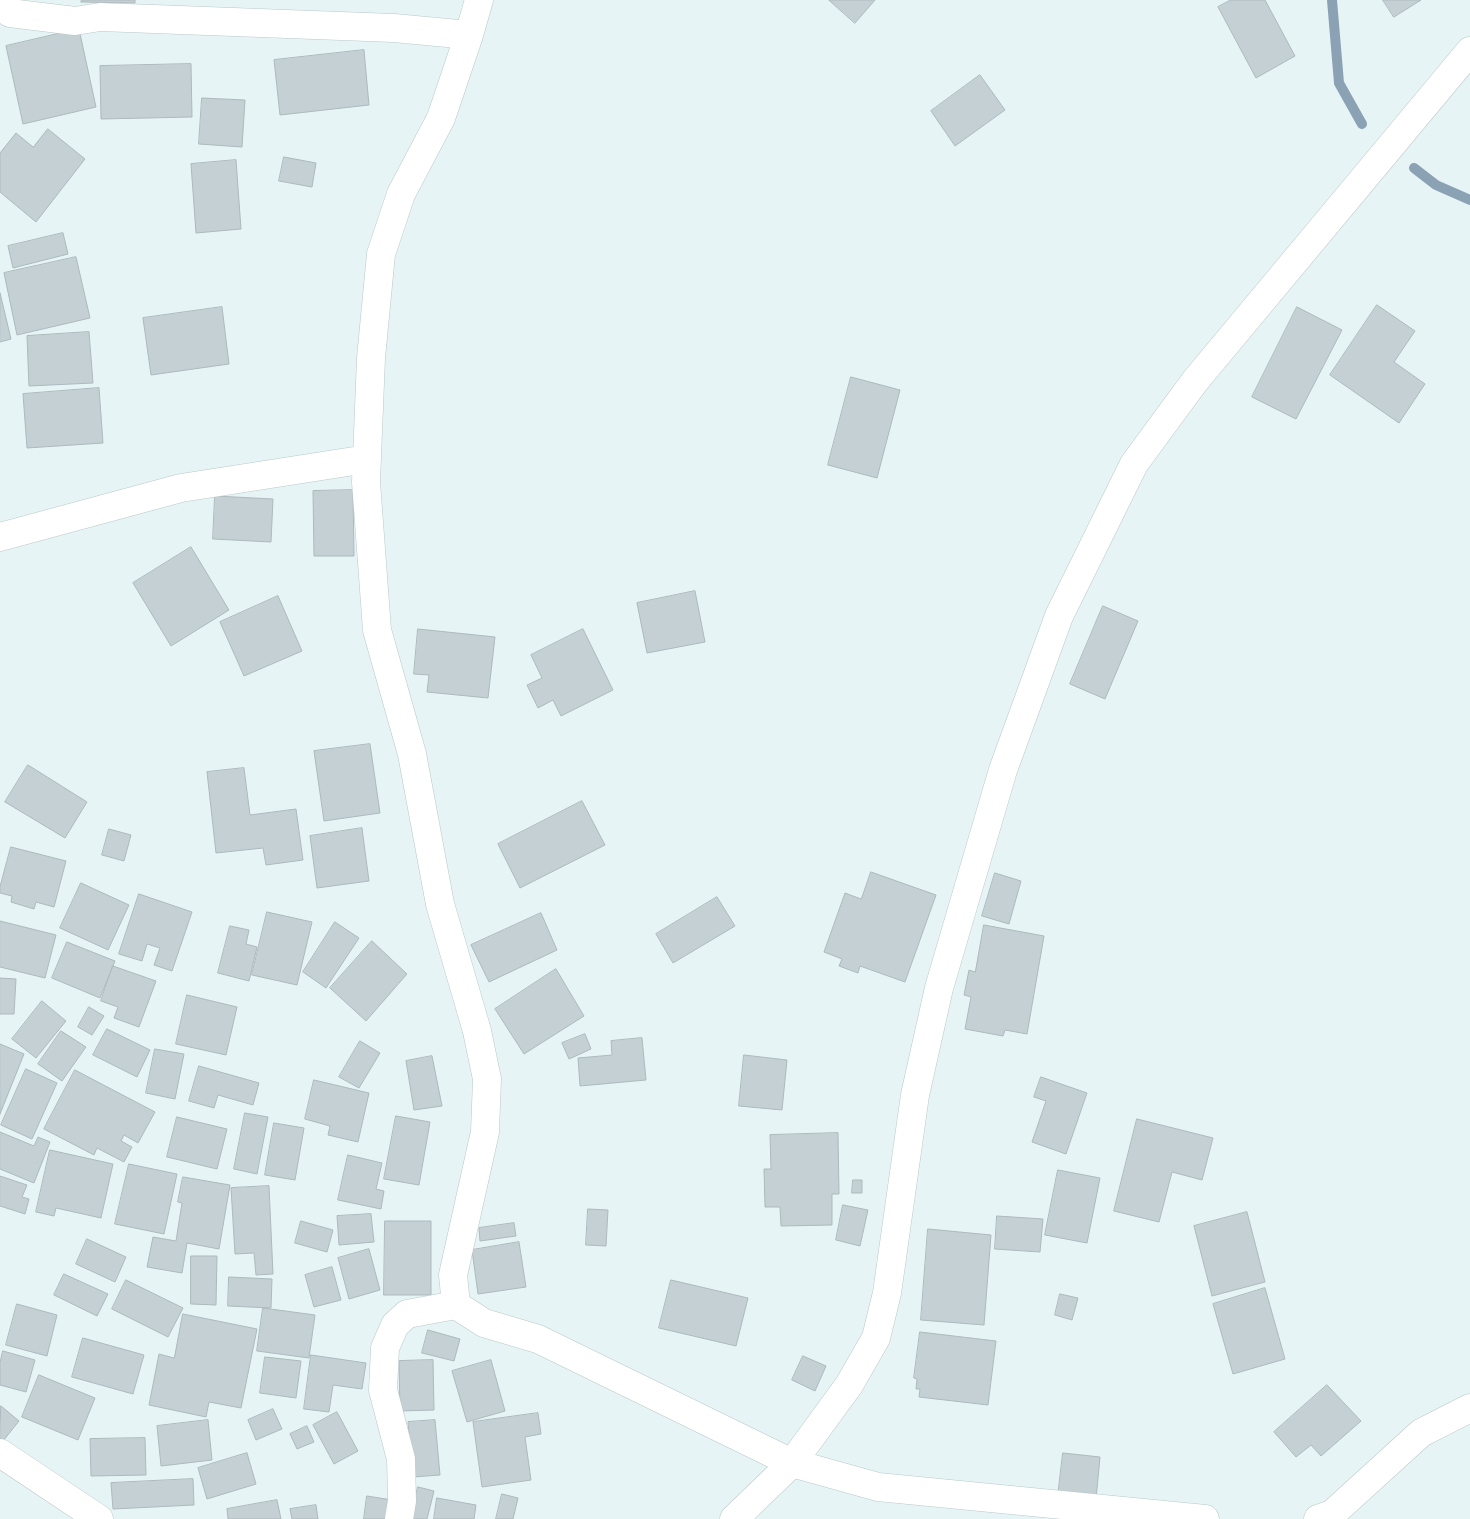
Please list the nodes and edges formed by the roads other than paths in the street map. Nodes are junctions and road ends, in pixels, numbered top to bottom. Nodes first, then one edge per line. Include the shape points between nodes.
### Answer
1 (479, 0) edge
2 (0, 6) edge
3 (469, 35) junction
4 (1470, 51) edge
5 (367, 459) junction
6 (0, 537) edge
7 (456, 1305) junction
8 (1470, 1408) edge
9 (0, 1453) edge
10 (792, 1463) junction
11 (98, 1519) edge
12 (399, 1519) edge
13 (734, 1519) edge
14 (1204, 1519) edge
15 (1318, 1519) edge

1 - 3 street
2 - 3 street via 10,13 75,21 100,17 394,28
3 - 5 street via 441,118 401,194 381,254 371,358
4 - 10 street via 1195,381 1134,464 1059,616 1003,770 940,988 915,1095 887,1293 876,1338 849,1385
5 - 6 street via 181,488
5 - 7 street via 376,630 412,754 440,904 478,1031 487,1079 485,1132 453,1274
7 - 10 street via 484,1323 538,1339
7 - 12 street via 407,1314 395,1325 384,1348 383,1390 401,1459
8 - 15 street via 1421,1432 1332,1514
9 - 11 street
10 - 13 street
10 - 14 street via 878,1487

